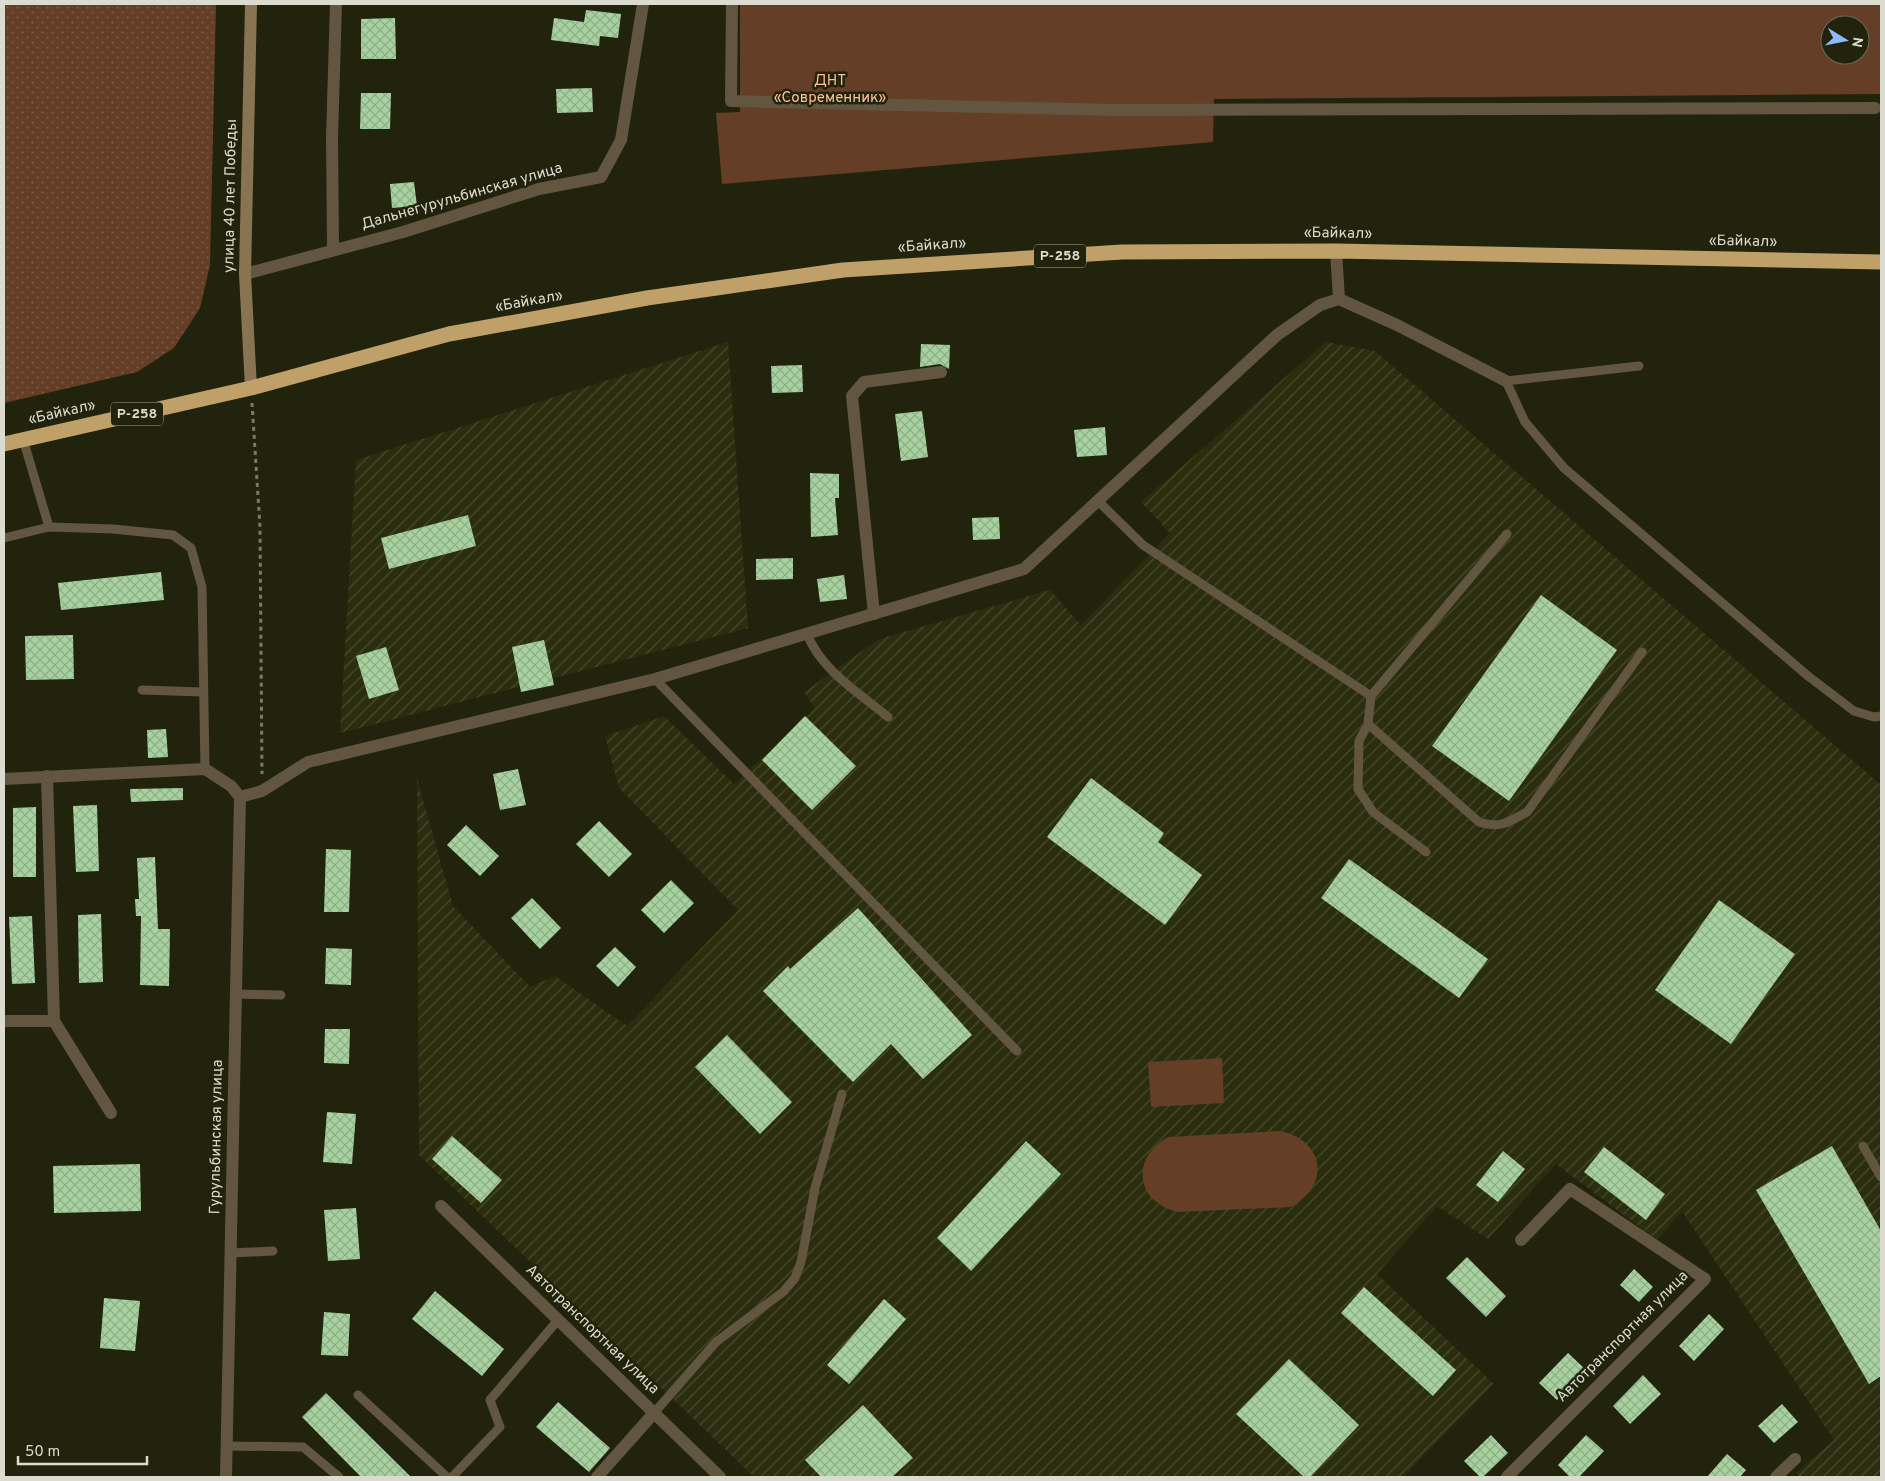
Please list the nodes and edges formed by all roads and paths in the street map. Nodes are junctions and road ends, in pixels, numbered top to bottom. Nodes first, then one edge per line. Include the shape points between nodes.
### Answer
1 (251, 4) edge
2 (336, 4) edge
3 (643, 4) edge
4 (732, 4) edge
5 (1875, 108) dead end
6 (333, 249) junction
7 (1336, 251) junction
8 (1881, 262) edge
9 (245, 274) junction
10 (1339, 300) junction
11 (1639, 366) dead end
12 (941, 372) dead end
13 (1506, 381) junction
14 (251, 388) junction
15 (23, 439) junction
16 (4, 444) edge
17 (1098, 501) junction
18 (49, 527) junction
19 (1507, 534) dead end
20 (4, 538) edge
21 (874, 614) junction
22 (807, 634) junction
23 (1642, 652) dead end
24 (655, 679) junction
25 (142, 690) dead end
26 (203, 692) junction
27 (1371, 696) junction
28 (1881, 716) edge
29 (888, 717) dead end
30 (1368, 724) junction
31 (205, 769) junction
32 (47, 776) junction
33 (4, 779) edge
34 (262, 791) junction
35 (240, 797) junction
36 (1426, 852) dead end
37 (236, 994) junction
38 (281, 995) dead end
39 (4, 1021) edge
40 (54, 1021) junction
41 (1017, 1051) dead end
42 (842, 1094) dead end
43 (111, 1113) dead end
44 (1863, 1146) dead end
45 (1881, 1177) edge
46 (441, 1206) dead end
47 (1521, 1240) dead end
48 (273, 1251) dead end
49 (232, 1253) junction
50 (558, 1320) junction
51 (358, 1395) dead end
52 (654, 1413) junction
53 (227, 1446) junction
54 (1795, 1459) dead end
55 (226, 1477) edge
56 (339, 1477) edge
57 (447, 1477) edge
58 (452, 1477) edge
59 (597, 1477) edge
60 (720, 1477) edge
61 (1507, 1477) edge
62 (1776, 1477) edge

1 - 9 street, улица 40 лет Победы
2 - 6 street
3 - 6 street, Дальнегурульбинская улица via 621,140 602,177 539,189 403,232
4 - 5 street via 731,101 1118,110
6 - 9 street, Дальнегурульбинская улица
7 - 8 highway, «Байкал» / Р-258
7 - 10 street
7 - 14 highway, «Байкал» / Р-258 via 1122,252 843,270 647,298 448,334
9 - 14 street, улица 40 лет Победы
10 - 13 street
10 - 17 street via 1320,305 1277,335
11 - 13 lane
12 - 21 street via 864,382 852,396
13 - 28 lane via 1525,422 1564,468 1808,676 1854,711
14 - 15 highway, «Байкал» / Р-258
14 - 34 path via 260,527
15 - 16 highway, «Байкал» / Р-258
15 - 18 lane
17 - 21 street via 1024,569
17 - 27 lane via 1143,545
18 - 20 lane
18 - 26 lane via 173,535 191,548 202,587
19 - 27 lane
21 - 22 street
22 - 24 street
22 - 29 lane via 825,666
23 - 30 lane via 1527,812 1494,827 1479,822
24 - 34 street via 308,762
24 - 41 lane
25 - 26 lane
26 - 31 lane
27 - 30 lane
30 - 36 lane via 1359,741 1358,789 1373,812
31 - 32 street
31 - 35 street via 231,786
32 - 33 street
32 - 40 street
34 - 35 street
35 - 37 street, Гурульбинская улица
37 - 38 lane
37 - 49 street, Гурульбинская улица
39 - 40 street
40 - 43 street
42 - 52 lane via 815,1188 795,1278 783,1292 716,1342
44 - 45 lane
46 - 50 street, Автотранспортная улица
47 - 61 street, Автотранспортная улица via 1570,1189 1705,1279
48 - 49 lane
49 - 53 street, Гурульбинская улица
50 - 52 street, Автотранспортная улица
50 - 58 lane via 490,1400 500,1427
51 - 57 lane
52 - 59 street
52 - 60 street, Автотранспортная улица
53 - 55 street, Гурульбинская улица
53 - 56 lane via 303,1447
54 - 62 street

